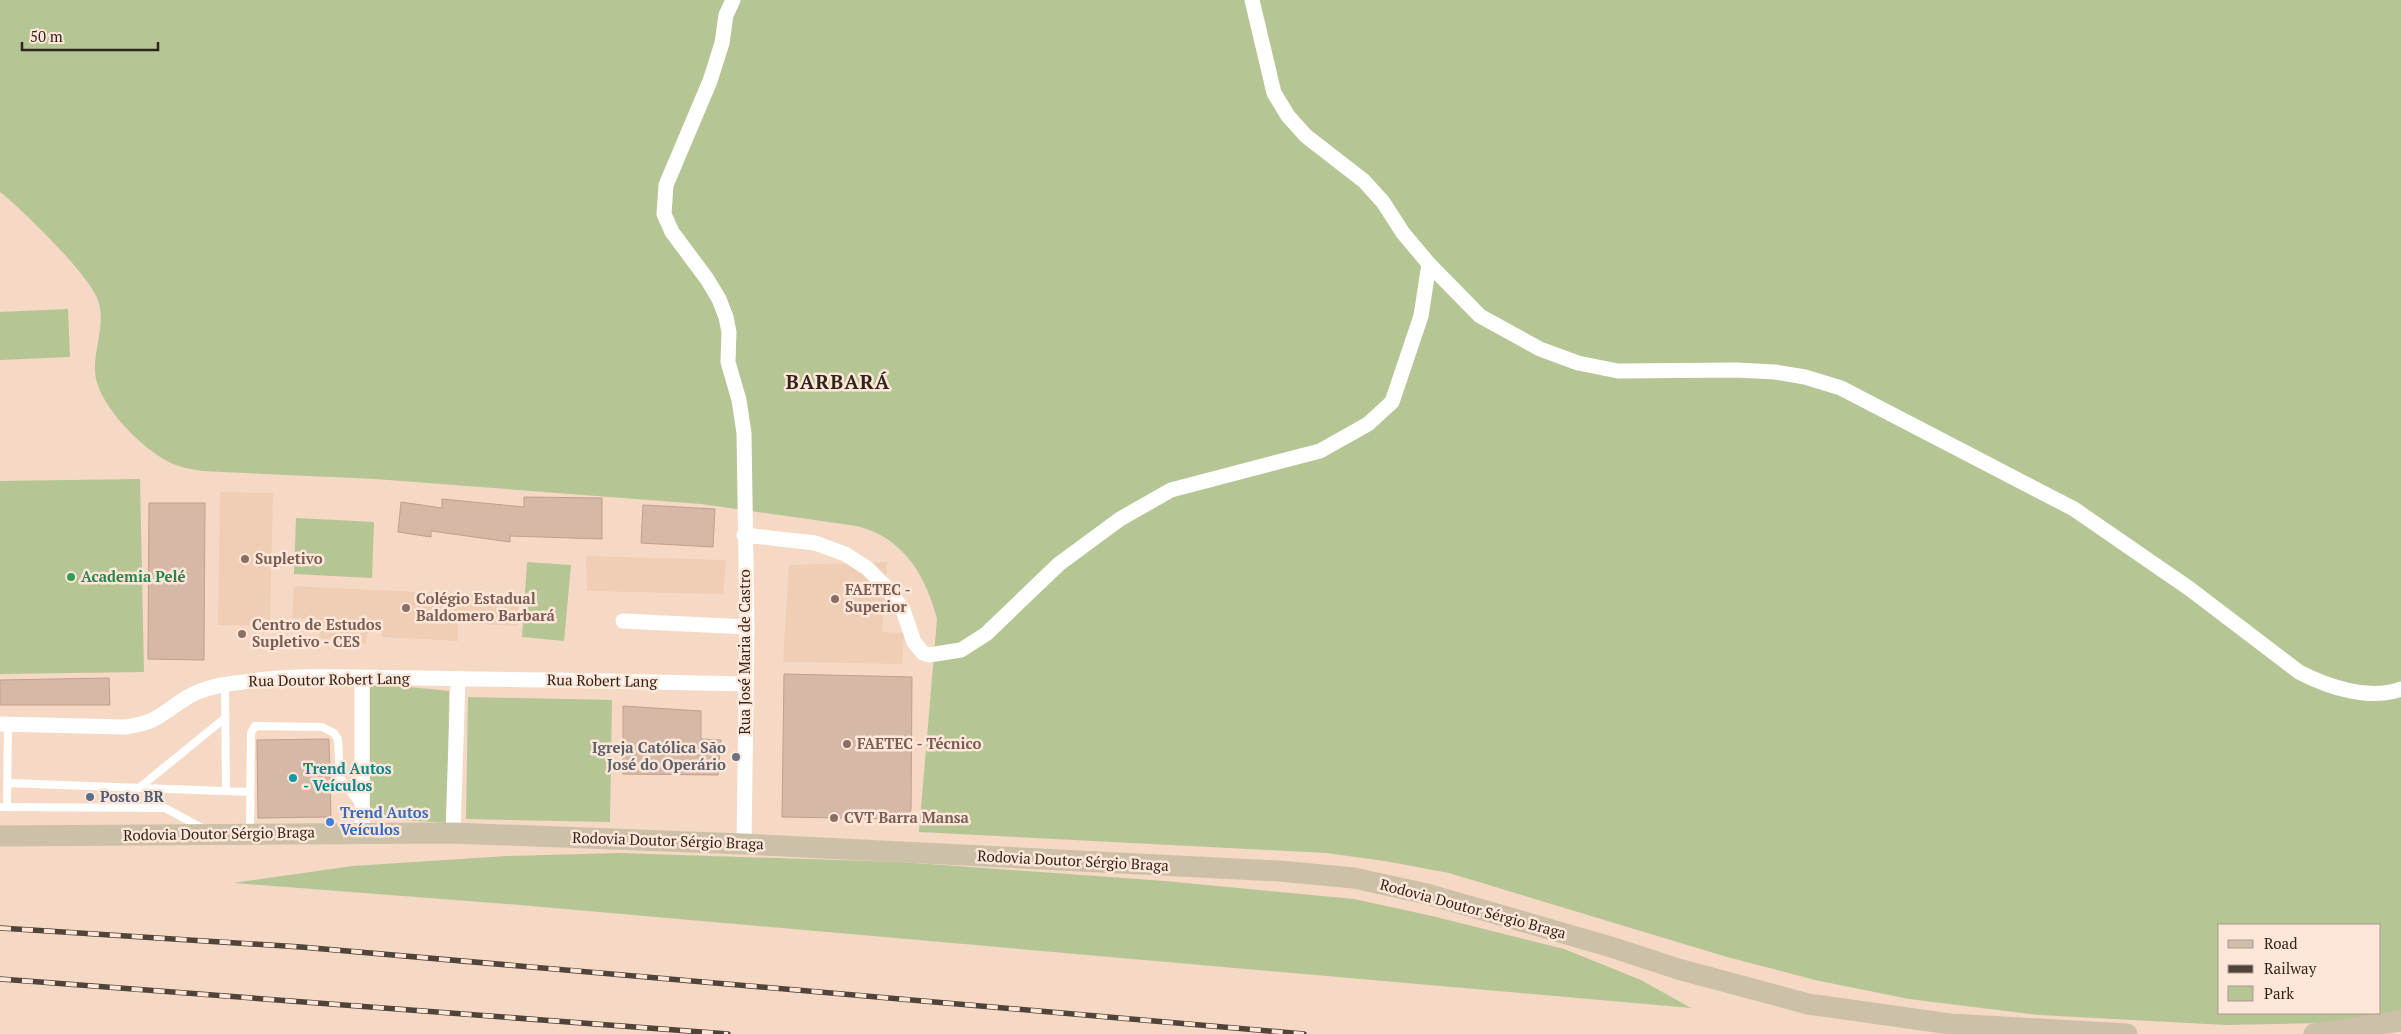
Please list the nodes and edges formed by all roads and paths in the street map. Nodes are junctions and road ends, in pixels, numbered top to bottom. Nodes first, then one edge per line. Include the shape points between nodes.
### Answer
1 (733, 0) edge
2 (1243, 0) edge
3 (1254, 5) edge
4 (1429, 264) junction
5 (744, 527) junction
6 (623, 621) dead end
7 (747, 627) junction
8 (362, 678) junction
9 (458, 679) junction
10 (746, 684) junction
11 (224, 685) junction
12 (2401, 689) edge
13 (225, 718) junction
14 (4, 724) edge
15 (7, 783) junction
16 (139, 788) junction
17 (226, 791) junction
18 (250, 792) junction
19 (3, 807) edge
20 (362, 808) junction
21 (362, 832) junction
22 (250, 833) junction
23 (453, 833) junction
24 (212, 834) junction
25 (0, 836) edge
26 (744, 844) junction
27 (2401, 1021) edge
28 (2127, 1034) edge
29 (2314, 1034) edge

1 - 5 street, Rua José Maria de Castro via 726,15 722,43 710,80 663,197 664,214 672,232 707,279 726,317 728,362 744,433
2 - 3 street
3 - 4 street via 1274,93 1288,116 1306,136 1364,181
4 - 5 street via 1421,316 1392,402 1368,424 1320,451 1171,490 1120,519 1059,564 986,634 961,650 923,653 914,642 903,610 891,593 867,568 845,554 815,543
4 - 12 street via 1480,316 1540,349 1578,363 1618,372 1775,372 1841,388 2074,509 2190,589 2299,672 2348,690 2383,692
5 - 7 street, Rua José Maria de Castro
6 - 7 street
7 - 10 street, Rua José Maria de Castro
8 - 9 street, Rua Doutor Robert Lang
8 - 11 street, Rua Doutor Robert Lang via 278,679
8 - 20 street
9 - 10 street, Rua Robert Lang
9 - 23 street
10 - 26 street, Rua José Maria de Castro
11 - 13 lane
11 - 14 street, Rua Doutor Robert Lang via 189,696 154,721 139,725
13 - 16 lane
13 - 17 lane
14 - 15 lane
15 - 16 lane
15 - 19 lane
16 - 17 lane
17 - 18 lane
18 - 20 lane via 253,727 322,727 338,737 340,778
18 - 22 lane
19 - 24 lane via 165,808
20 - 21 street
21 - 22 main road, Rodovia Doutor Sérgio Braga
21 - 23 main road, Rodovia Doutor Sérgio Braga
22 - 24 main road, Rodovia Doutor Sérgio Braga
23 - 26 main road, Rodovia Doutor Sérgio Braga
24 - 25 main road, Rodovia Doutor Sérgio Braga
26 - 28 main road, Rodovia Doutor Sérgio Braga via 1279,871 1354,878 1436,896 1808,1004 1950,1024
27 - 29 main road

